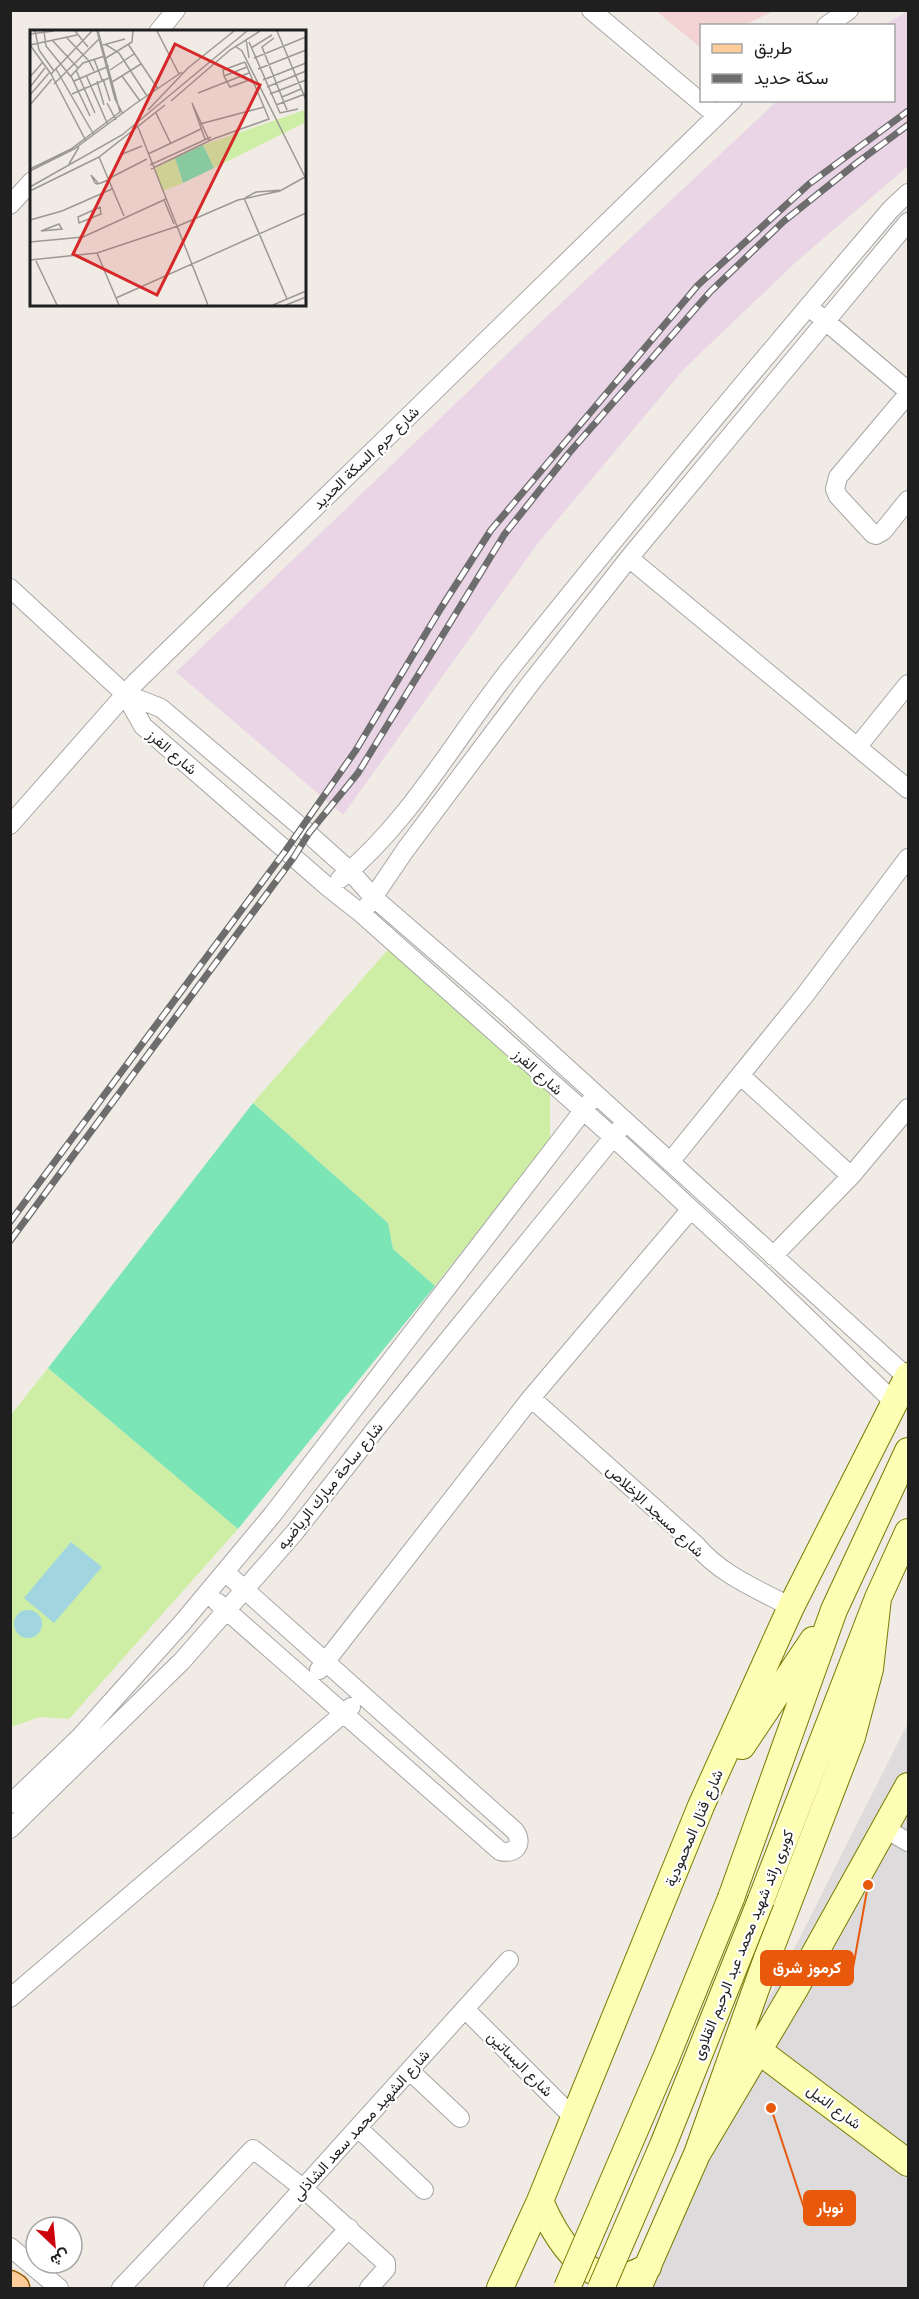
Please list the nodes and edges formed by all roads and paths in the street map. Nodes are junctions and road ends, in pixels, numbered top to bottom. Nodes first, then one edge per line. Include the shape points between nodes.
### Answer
1 (176, 10) edge
2 (591, 10) edge
3 (849, 10) edge
4 (829, 24) edge
5 (160, 30) edge
6 (731, 102) edge
7 (716, 116) junction
8 (30, 183) edge
9 (909, 193) edge
10 (10, 205) edge
11 (909, 222) edge
12 (808, 307) junction
13 (826, 320) junction
14 (909, 392) edge
15 (909, 500) edge
16 (629, 558) junction
17 (10, 588) edge
18 (909, 684) edge
19 (125, 694) junction
20 (858, 746) junction
21 (909, 789) edge
22 (412, 805) junction
23 (431, 818) junction
24 (10, 825) edge
25 (388, 834) junction
26 (406, 849) junction
27 (909, 858) edge
28 (350, 871) junction
29 (329, 888) junction
30 (373, 897) junction
31 (362, 914) junction
32 (740, 1075) junction
33 (596, 1095) junction
34 (909, 1108) edge
35 (582, 1111) junction
36 (627, 1122) junction
37 (613, 1137) junction
38 (670, 1162) junction
39 (851, 1176) junction
40 (691, 1209) junction
41 (779, 1262) junction
42 (772, 1284) junction
43 (908, 1377) edge
44 (531, 1398) junction
45 (896, 1404) junction
46 (909, 1451) edge
47 (909, 1532) edge
48 (225, 1572) junction
49 (245, 1590) junction
50 (207, 1593) junction
51 (878, 1598) junction
52 (791, 1607) junction
53 (226, 1610) junction
54 (834, 1610) junction
55 (326, 1662) junction
56 (309, 1682) junction
57 (364, 1696) junction
58 (344, 1713) junction
59 (909, 1786) edge
60 (10, 1804) edge
61 (701, 1806) junction
62 (884, 1828) junction
63 (10, 1829) edge
64 (909, 1842) edge
65 (509, 1960) dead end
66 (10, 1998) edge
67 (465, 2009) junction
68 (759, 2052) junction
69 (410, 2071) junction
70 (460, 2118) dead end
71 (574, 2118) junction
72 (358, 2128) junction
73 (698, 2154) junction
74 (909, 2163) edge
75 (304, 2189) junction
76 (424, 2190) dead end
77 (540, 2201) junction
78 (349, 2228) junction
79 (10, 2247) edge
80 (643, 2278) edge
81 (10, 2285) edge
82 (15, 2289) edge
83 (59, 2289) edge
84 (121, 2289) edge
85 (213, 2289) edge
86 (294, 2289) edge
87 (369, 2289) edge
88 (500, 2289) edge
89 (567, 2289) edge
90 (601, 2289) edge

1 - 5 street
2 - 7 street
3 - 4 street
6 - 7 street, شارع حرم السكة الحديد
7 - 19 street, شارع حرم السكة الحديد
8 - 10 street
9 - 12 street
11 - 13 street
12 - 13 street
12 - 22 street via 509,669
13 - 14 street
13 - 16 street
14 - 15 street via 838,477 836,489 873,534 883,531
16 - 20 street
16 - 23 street
17 - 19 street
18 - 20 street
19 - 24 street, شارع حرم السكة الحديد
19 - 28 street, شارع الفرز via 161,708
19 - 29 street, شارع الفرز via 143,726
20 - 21 street
22 - 23 street
22 - 25 street
23 - 26 street
25 - 26 street
25 - 28 street
26 - 30 street
27 - 32 street
28 - 29 street
28 - 30 street, شارع الفرز
29 - 31 street, شارع الفرز
30 - 31 street
30 - 33 street, شارع الفرز
31 - 35 street, شارع الفرز
32 - 38 street
32 - 39 street
33 - 35 street, شارع ساحة مبارك الرياضيه
33 - 36 street, شارع الفرز
34 - 39 street
35 - 37 street, شارع الفرز
35 - 48 street, شارع ساحة مبارك الرياضيه
36 - 37 street, شارع ساحة مبارك الرياضيه
36 - 38 street, شارع الفرز
37 - 40 street, شارع الفرز
37 - 49 street, شارع ساحة مبارك الرياضيه
38 - 41 street, شارع الفرز
39 - 41 street
40 - 42 street, شارع الفرز
40 - 44 street
41 - 42 street
41 - 43 street, شارع الفرز
42 - 45 street, شارع الفرز
43 - 45 main road, شارع قنال المحمودية
44 - 52 street, شارع مسجد الإخلاص via 723,1572
44 - 55 street
45 - 52 main road, شارع قنال المحمودية
46 - 54 main road
47 - 51 main road
48 - 49 street
48 - 50 street, شارع ساحة مبارك الرياضيه
49 - 53 street, شارع ساحة مبارك الرياضيه
49 - 55 street
50 - 53 street
50 - 60 street, شارع ساحة مبارك الرياضيه via 80,1737
51 - 73 main road via 870,1669 852,1737 767,1958
51 - 90 main road, كوبرى رائد شهيد محمد عبد الرحيم القلاوى, bridge via 663,2145
52 - 61 main road, شارع قنال المحمودية
53 - 56 street
53 - 63 street, شارع ساحة مبارك الرياضيه via 182,1661
54 - 61 main road
54 - 89 main road, كوبرى رائد شهيد محمد عبد الرحيم القلاوى, bridge via 730,1898
55 - 56 street
55 - 57 street
56 - 58 street
57 - 58 street
57 - 58 street via 515,1831 519,1845 514,1851 500,1851
58 - 66 street
59 - 62 main road
61 - 71 main road, شارع قنال المحمودية
62 - 64 street
62 - 68 main road
65 - 67 street, شارع الشهيد محمد سعد الشاذلى
67 - 69 street, شارع الشهيد محمد سعد الشاذلى
67 - 71 street, شارع البساتين
68 - 73 main road
68 - 74 main road, شارع النيل
69 - 70 street
69 - 72 street, شارع الشهيد محمد سعد الشاذلى
71 - 77 main road, شارع قنال المحمودية
72 - 75 street, شارع الشهيد محمد سعد الشاذلى
72 - 76 street
73 - 80 main road
75 - 78 street
75 - 84 street via 257,2150 250,2150
75 - 85 street, شارع الشهيد محمد سعد الشاذلى
77 - 80 main road via 560,2241 590,2269 613,2277
77 - 88 main road, شارع قنال المحمودية
78 - 86 street
78 - 87 street via 384,2261 386,2269
79 - 83 street
81 - 82 main road

